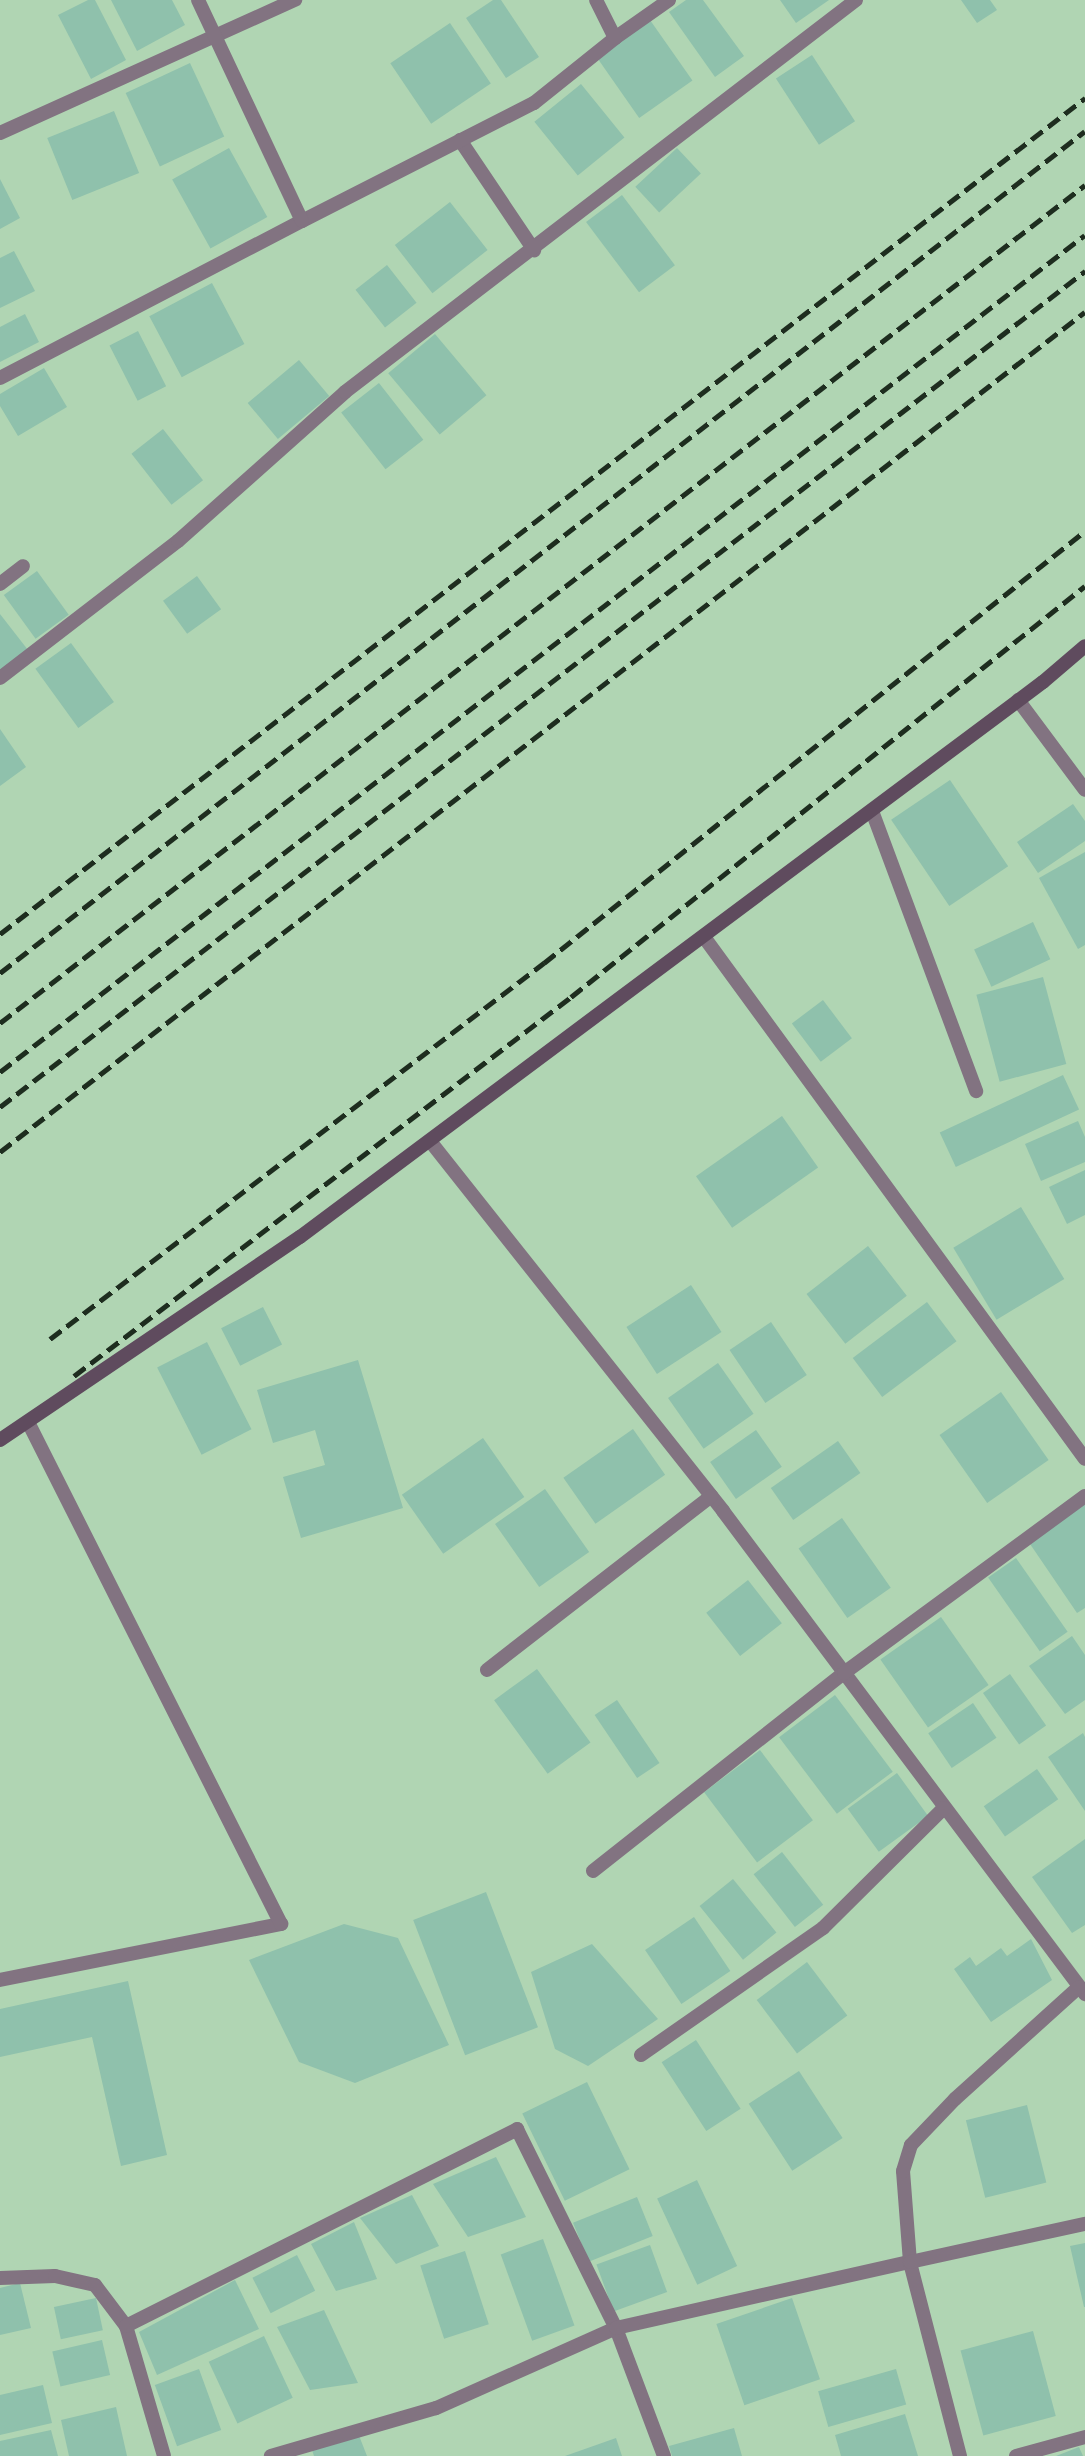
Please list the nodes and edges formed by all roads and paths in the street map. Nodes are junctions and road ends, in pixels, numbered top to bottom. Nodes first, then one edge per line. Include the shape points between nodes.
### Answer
1 (198, 0) edge
2 (295, 0) edge
3 (596, 0) edge
4 (669, 0) edge
5 (856, 0) edge
6 (217, 35) junction
7 (615, 38) junction
8 (0, 133) edge
9 (460, 141) junction
10 (302, 221) junction
11 (534, 250) junction
12 (0, 378) edge
13 (23, 566) dead end
14 (0, 584) edge
15 (1085, 646) edge
16 (0, 678) edge
17 (1018, 701) junction
18 (1085, 790) edge
19 (872, 811) junction
20 (704, 937) junction
21 (976, 1091) dead end
22 (430, 1141) junction
23 (29, 1424) junction
24 (0, 1440) edge
25 (1085, 1459) edge
26 (711, 1496) junction
27 (1085, 1496) edge
28 (487, 1670) dead end
29 (844, 1673) junction
30 (944, 1808) junction
31 (593, 1871) dead end
32 (0, 1980) edge
33 (1082, 1991) edge
34 (641, 2055) dead end
35 (1085, 2224) edge
36 (910, 2262) junction
37 (0, 2278) edge
38 (126, 2326) junction
39 (616, 2328) junction
40 (1085, 2437) edge
41 (164, 2456) edge
42 (271, 2456) edge
43 (664, 2456) edge
44 (960, 2456) edge
45 (1016, 2456) edge

1 - 6 street
2 - 6 street
3 - 7 street
4 - 7 street
5 - 11 street
6 - 8 street
6 - 10 street
7 - 9 street via 534,103
9 - 10 street
9 - 11 street
10 - 12 street
11 - 16 street via 345,392 178,541
13 - 14 street
15 - 17 street
17 - 18 street
17 - 19 street
19 - 20 street
19 - 21 street
20 - 22 street
20 - 25 street
22 - 23 street
22 - 26 street
23 - 24 street
23 - 32 street via 281,1924
26 - 28 street
26 - 29 street
27 - 29 street
29 - 30 street
29 - 31 street
30 - 33 street
30 - 34 street via 823,1928
33 - 36 street via 954,2099 911,2146 903,2171
35 - 36 street
36 - 39 street
36 - 44 street
37 - 38 street via 55,2276 95,2285
38 - 39 street via 517,2129
38 - 41 street
39 - 42 street via 436,2408
39 - 43 street
40 - 45 street

